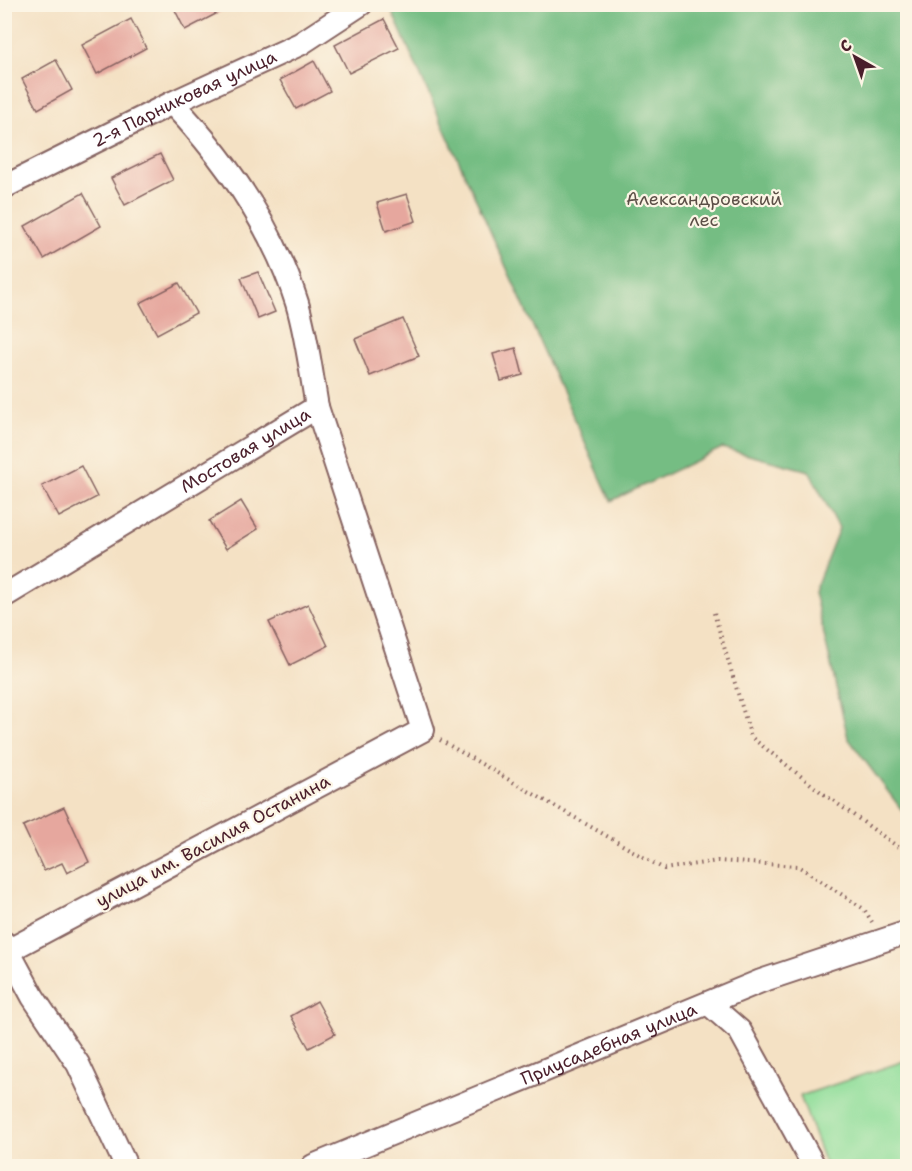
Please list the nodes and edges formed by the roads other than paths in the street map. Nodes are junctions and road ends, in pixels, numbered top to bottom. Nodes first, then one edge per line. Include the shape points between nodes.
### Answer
1 (361, 4) edge
2 (172, 103) junction
3 (4, 187) edge
4 (317, 406) junction
5 (4, 596) edge
6 (423, 730) joint
7 (908, 932) edge
8 (6, 949) edge
9 (709, 1004) junction
10 (126, 1167) edge
11 (313, 1167) edge
12 (814, 1167) edge

1 - 2 street, 2-я Парниковая улица via 300,44
2 - 3 street, 2-я Парниковая улица
2 - 4 street via 240,185 282,262 297,304
4 - 5 street, Мостовая улица
4 - 6 street, Мостовая улица
6 - 8 street, улица им. Василия Останина
7 - 9 street, Приусадебная улица via 761,981
8 - 10 street via 78,1064
9 - 11 street, Приусадебная улица
9 - 12 street via 740,1031

